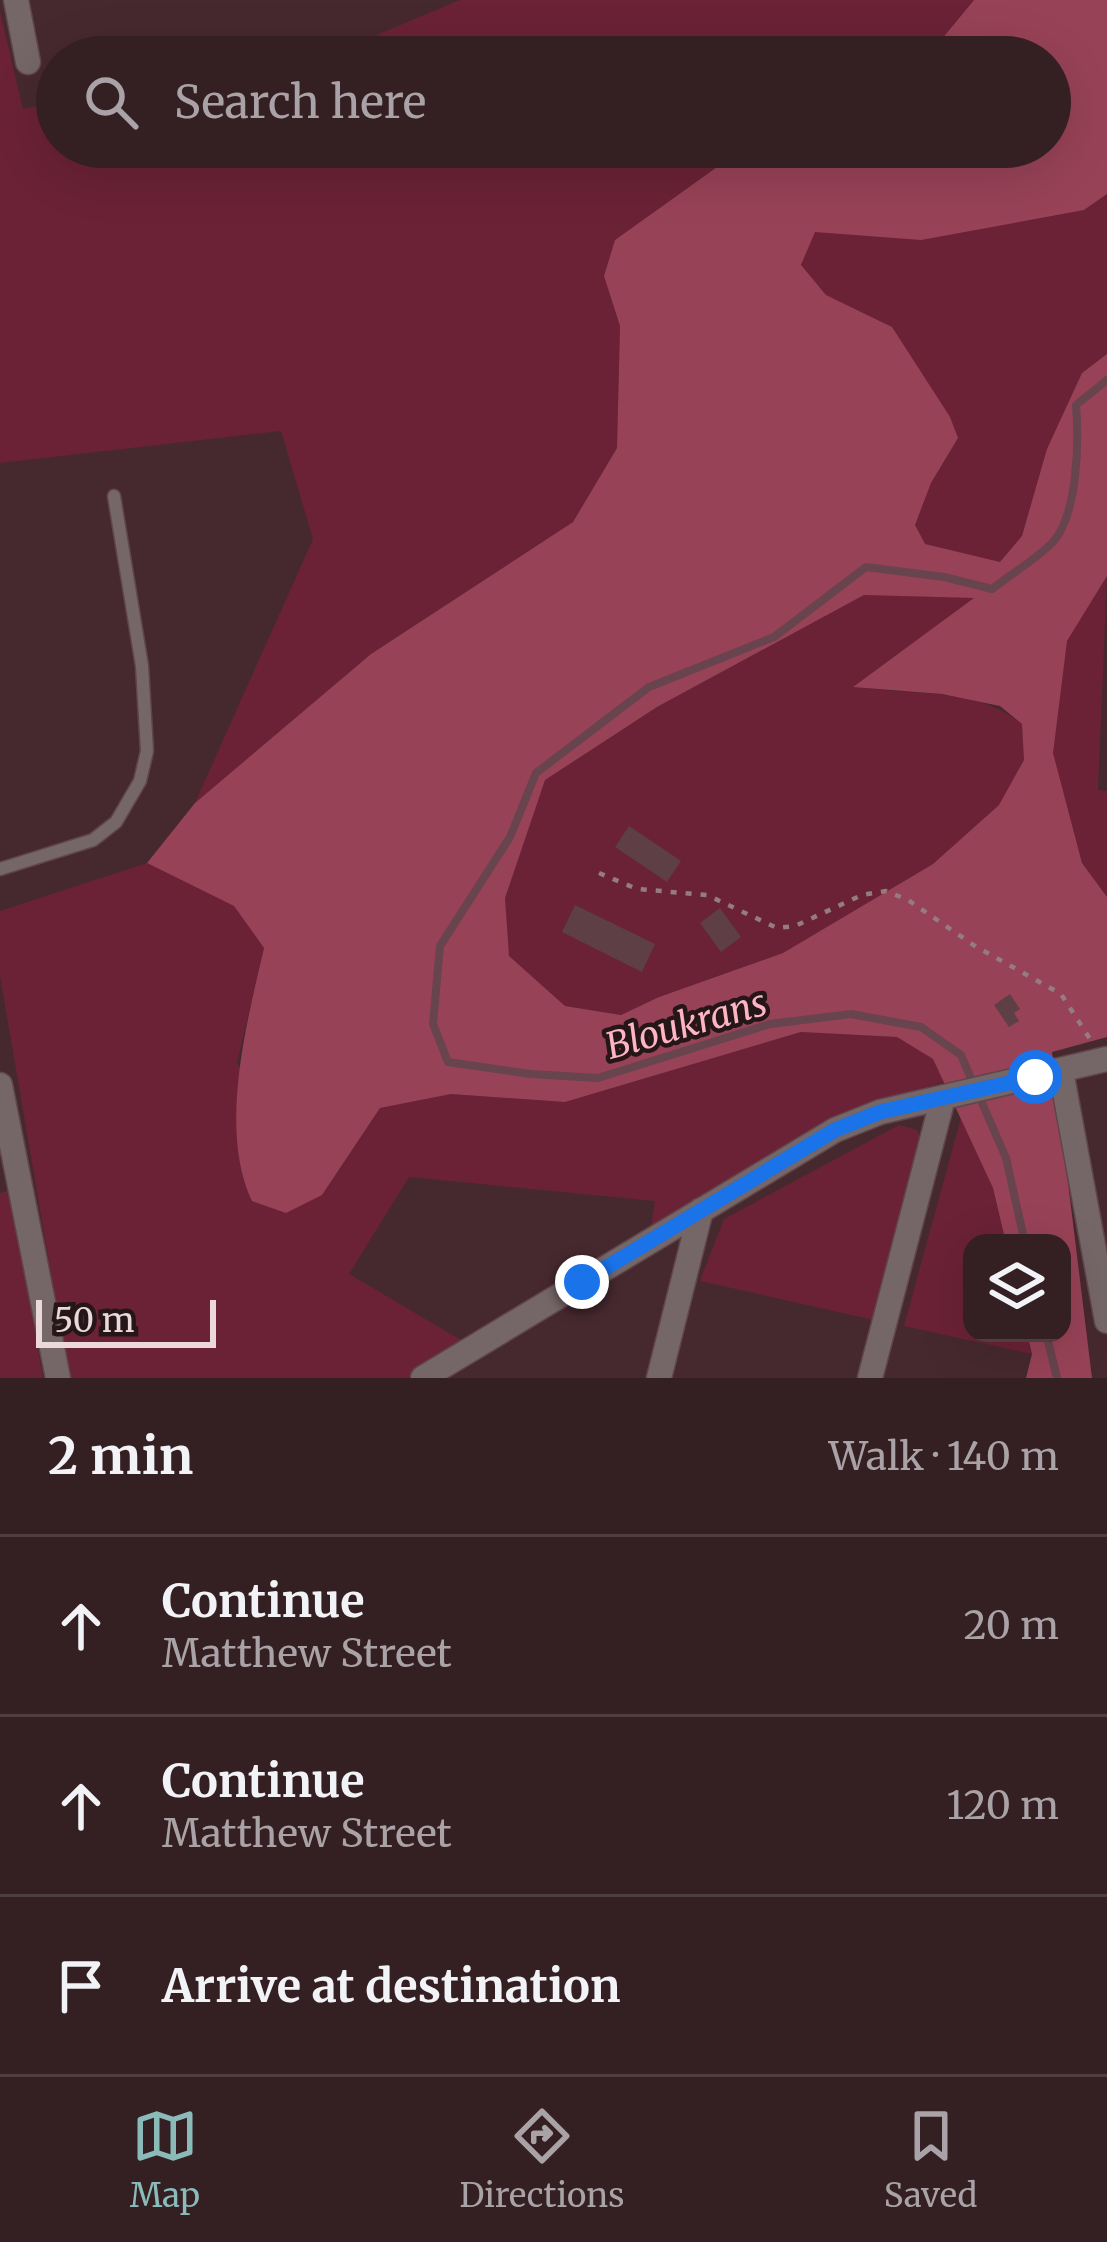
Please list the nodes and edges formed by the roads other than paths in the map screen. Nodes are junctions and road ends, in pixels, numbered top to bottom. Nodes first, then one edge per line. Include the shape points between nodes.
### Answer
1 (16, 0) edge
2 (28, 62) dead end
3 (114, 496) dead end
4 (0, 869) edge
5 (1104, 1059) edge
6 (1061, 1071) junction
7 (0, 1085) edge
8 (962, 1095) junction
9 (701, 1210) junction
10 (1107, 1321) edge
11 (58, 1378) edge
12 (423, 1378) edge
13 (659, 1378) edge
14 (870, 1378) edge

1 - 2 street
3 - 4 lane via 142,666 147,751 140,781 116,822 93,840
5 - 6 street
6 - 8 street
6 - 10 street
7 - 11 street
8 - 9 street via 835,1130
8 - 14 street
9 - 12 street
9 - 13 street

